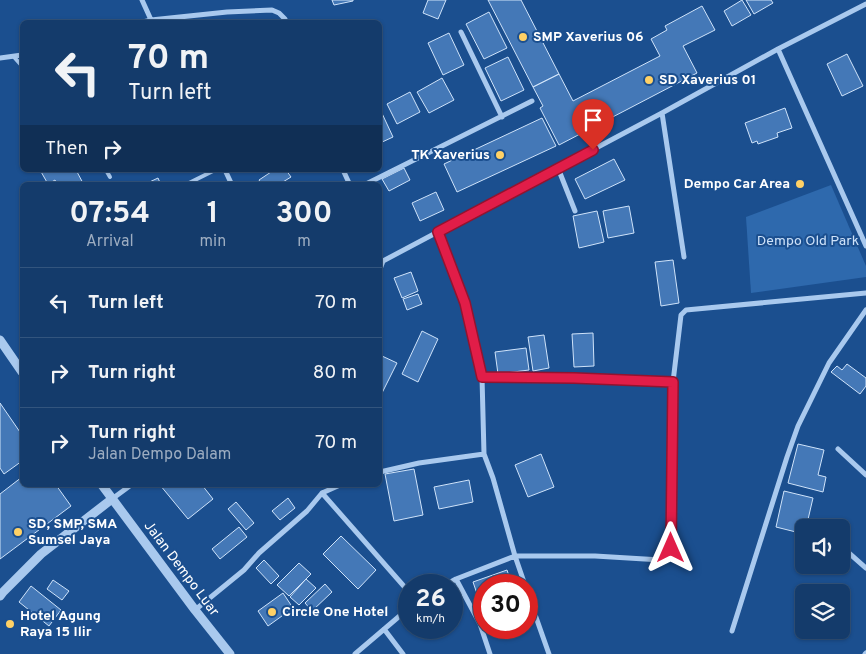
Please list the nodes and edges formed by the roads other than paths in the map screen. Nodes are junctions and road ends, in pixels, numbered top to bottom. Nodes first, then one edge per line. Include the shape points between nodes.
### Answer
1 (142, 0) edge
2 (866, 4) edge
3 (152, 20) edge
4 (160, 20) edge
5 (285, 20) edge
6 (461, 32) dead end
7 (778, 49) junction
8 (20, 54) edge
9 (14, 56) junction
10 (0, 58) edge
11 (20, 64) edge
12 (532, 101) dead end
13 (662, 113) junction
14 (502, 117) junction
15 (558, 168) junction
16 (107, 172) edge
17 (211, 172) edge
18 (110, 176) dead end
19 (192, 182) edge
20 (370, 182) edge
21 (575, 211) dead end
22 (438, 232) junction
23 (866, 246) edge
24 (684, 257) dead end
25 (382, 258) edge
26 (866, 293) edge
27 (866, 310) edge
28 (0, 340) edge
29 (20, 369) edge
30 (482, 377) junction
31 (673, 382) junction
32 (838, 449) dead end
33 (484, 454) junction
34 (382, 472) edge
35 (866, 475) edge
36 (103, 487) edge
37 (128, 487) edge
38 (336, 487) edge
39 (322, 493) junction
40 (112, 499) junction
41 (850, 554) edge
42 (514, 556) junction
43 (866, 568) edge
44 (521, 574) edge
45 (463, 576) edge
46 (398, 579) edge
47 (463, 592) edge
48 (0, 596) edge
49 (195, 610) junction
50 (398, 617) edge
51 (538, 620) edge
52 (384, 629) junction
53 (732, 631) dead end
54 (230, 654) edge
55 (355, 654) edge
56 (402, 654) edge
57 (490, 654) edge
58 (550, 654) edge

1 - 3 street
2 - 7 street
4 - 5 street via 272,10
6 - 14 street
7 - 13 street
7 - 23 street
8 - 9 street
9 - 10 street
9 - 11 lane
12 - 14 street
13 - 15 street
13 - 24 street
14 - 20 street
15 - 21 street
15 - 22 street
16 - 18 lane
17 - 19 lane
22 - 25 street
22 - 30 street via 465,303
26 - 31 street via 686,310 681,314
27 - 53 street via 829,363 798,426
28 - 29 street
30 - 31 street
30 - 33 street
31 - 42 street via 669,554 661,560
32 - 35 street
33 - 34 street
33 - 42 street
36 - 40 street, Jalan Dempo Luar
37 - 40 street
38 - 39 street
39 - 46 street
39 - 49 street via 244,570
40 - 48 street via 41,554
40 - 49 street, Jalan Dempo Luar
41 - 43 street
42 - 44 street
42 - 45 street
47 - 57 street via 480,624
49 - 54 street, Jalan Dempo Luar
50 - 52 street
51 - 58 street
52 - 55 street
52 - 56 street

